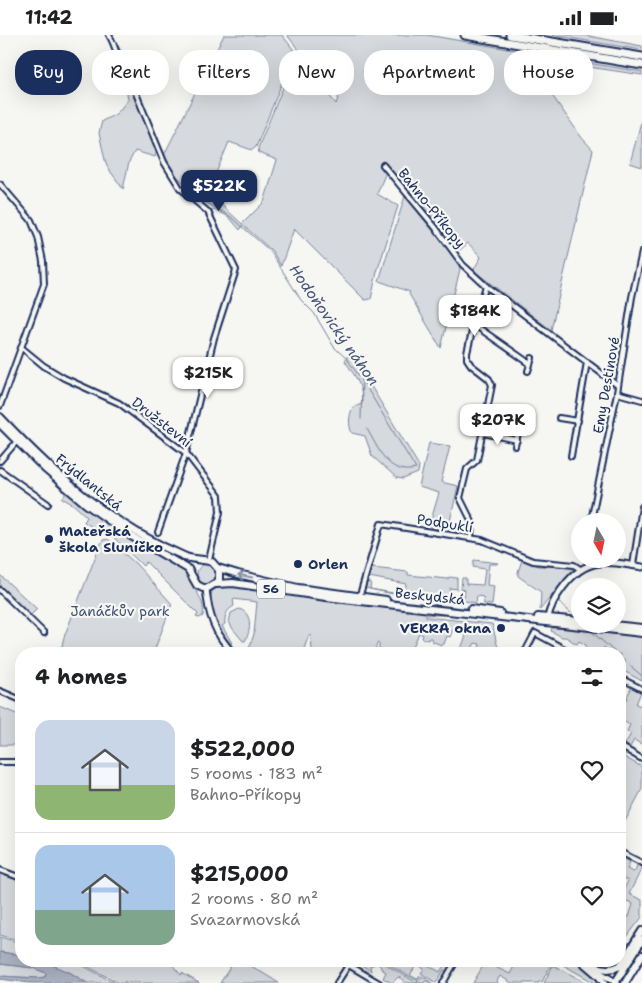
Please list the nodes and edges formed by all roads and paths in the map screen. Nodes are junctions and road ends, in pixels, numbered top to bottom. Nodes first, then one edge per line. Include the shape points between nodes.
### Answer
1 (109, 35) edge
2 (465, 35) edge
3 (510, 35) edge
4 (642, 57) edge
5 (642, 65) edge
6 (383, 165) dead end
7 (0, 184) edge
8 (642, 252) edge
9 (486, 286) junction
10 (474, 323) junction
11 (22, 348) junction
12 (532, 358) dead end
13 (587, 362) junction
14 (529, 363) junction
15 (528, 371) dead end
16 (617, 385) junction
17 (616, 393) junction
18 (642, 400) edge
19 (0, 406) edge
20 (0, 417) edge
21 (559, 418) dead end
22 (578, 421) junction
23 (0, 424) edge
24 (483, 433) junction
25 (518, 433) dead end
26 (19, 440) junction
27 (517, 440) junction
28 (516, 446) dead end
29 (186, 453) junction
30 (571, 457) dead end
31 (0, 461) edge
32 (0, 470) edge
33 (48, 504) dead end
34 (642, 507) edge
35 (593, 513) edge
36 (158, 532) dead end
37 (471, 538) junction
38 (201, 561) junction
39 (210, 561) junction
40 (626, 564) edge
41 (633, 565) junction
42 (642, 567) edge
43 (218, 568) junction
44 (580, 569) joint
45 (192, 576) junction
46 (215, 585) junction
47 (206, 588) junction
48 (0, 590) edge
49 (359, 599) junction
50 (547, 620) junction
51 (571, 621) edge
52 (626, 626) edge
53 (642, 628) edge
54 (44, 633) dead end
55 (642, 633) edge
56 (228, 647) edge
57 (528, 647) edge
58 (561, 647) edge
59 (626, 681) edge
60 (642, 689) edge
61 (0, 691) edge
62 (15, 697) edge
63 (626, 750) edge
64 (642, 759) edge
65 (0, 762) edge
66 (15, 762) edge
67 (626, 855) edge
68 (642, 863) edge
69 (0, 871) edge
70 (15, 876) edge
71 (642, 931) edge
72 (642, 940) edge
73 (642, 955) edge
74 (626, 956) edge
75 (626, 966) edge
76 (347, 967) edge
77 (355, 967) edge
78 (452, 967) edge
79 (589, 967) edge
80 (591, 967) edge
81 (597, 967) edge
82 (618, 967) edge
83 (626, 967) edge
84 (633, 970) junction
85 (337, 983) edge
86 (379, 983) edge
87 (443, 983) edge
88 (604, 983) edge
89 (616, 983) edge
90 (625, 983) edge
91 (632, 983) edge

1 - 29 street via 164,162 180,189 208,212 235,266
2 - 5 highway
3 - 4 highway
6 - 9 street, Bahno-Příkopy via 463,265
7 - 11 street via 32,220 43,261 44,283
8 - 16 street, Emy Destinové
9 - 10 street
9 - 13 street, Bahno-Příkopy
10 - 14 street
10 - 24 street via 467,359 492,385
11 - 19 street
11 - 29 street, Družstevní via 64,378 119,403
12 - 14 street
13 - 16 street, Bahno-Příkopy
13 - 22 street
14 - 15 street
16 - 17 street, Emy Destinové
17 - 18 street
17 - 35 street, Emy Destinové
20 - 26 main road, Frýdlantská
21 - 22 street
22 - 30 street
23 - 26 main road, Frýdlantská
24 - 27 street
24 - 37 street via 477,460 467,469 460,498 472,522
25 - 27 street
26 - 31 street
26 - 38 main road, Frýdlantská via 116,520 153,542
26 - 45 main road, Frýdlantská via 57,480 92,509 188,569
27 - 28 street
29 - 36 street
29 - 39 street, Družstevní via 219,497 220,512
32 - 33 street
34 - 41 street
37 - 44 street, Podpuklí via 533,561 574,565
37 - 49 street, Podpuklí via 382,524
38 - 39 main road
38 - 45 main road
39 - 43 main road, 56
40 - 41 street
41 - 42 street
43 - 46 main road via 220,578
49 -> 43 main road, Beskydská / 56
44 - 50 street via 552,602
45 - 47 main road via 197,585
46 - 47 main road, 56
46 - 49 main road, Beskydská / 56 via 233,583
47 - 56 street via 212,621
48 - 54 street
49 - 50 main road, Beskydská / 56
50 - 51 main road, Beskydská / 56
50 - 55 main road, Beskydská / 56
52 - 53 main road
57 - 58 street via 535,633
59 - 60 street
61 - 62 street
63 - 64 street
65 - 66 street
67 - 68 street
69 - 70 street
71 - 74 main road
72 - 75 main road
73 - 84 main road
76 - 85 street
77 - 86 street
78 - 87 street
79 - 88 main road
80 - 89 street
81 - 82 main road via 604,970
83 - 89 main road
84 - 90 main road
84 - 91 main road

